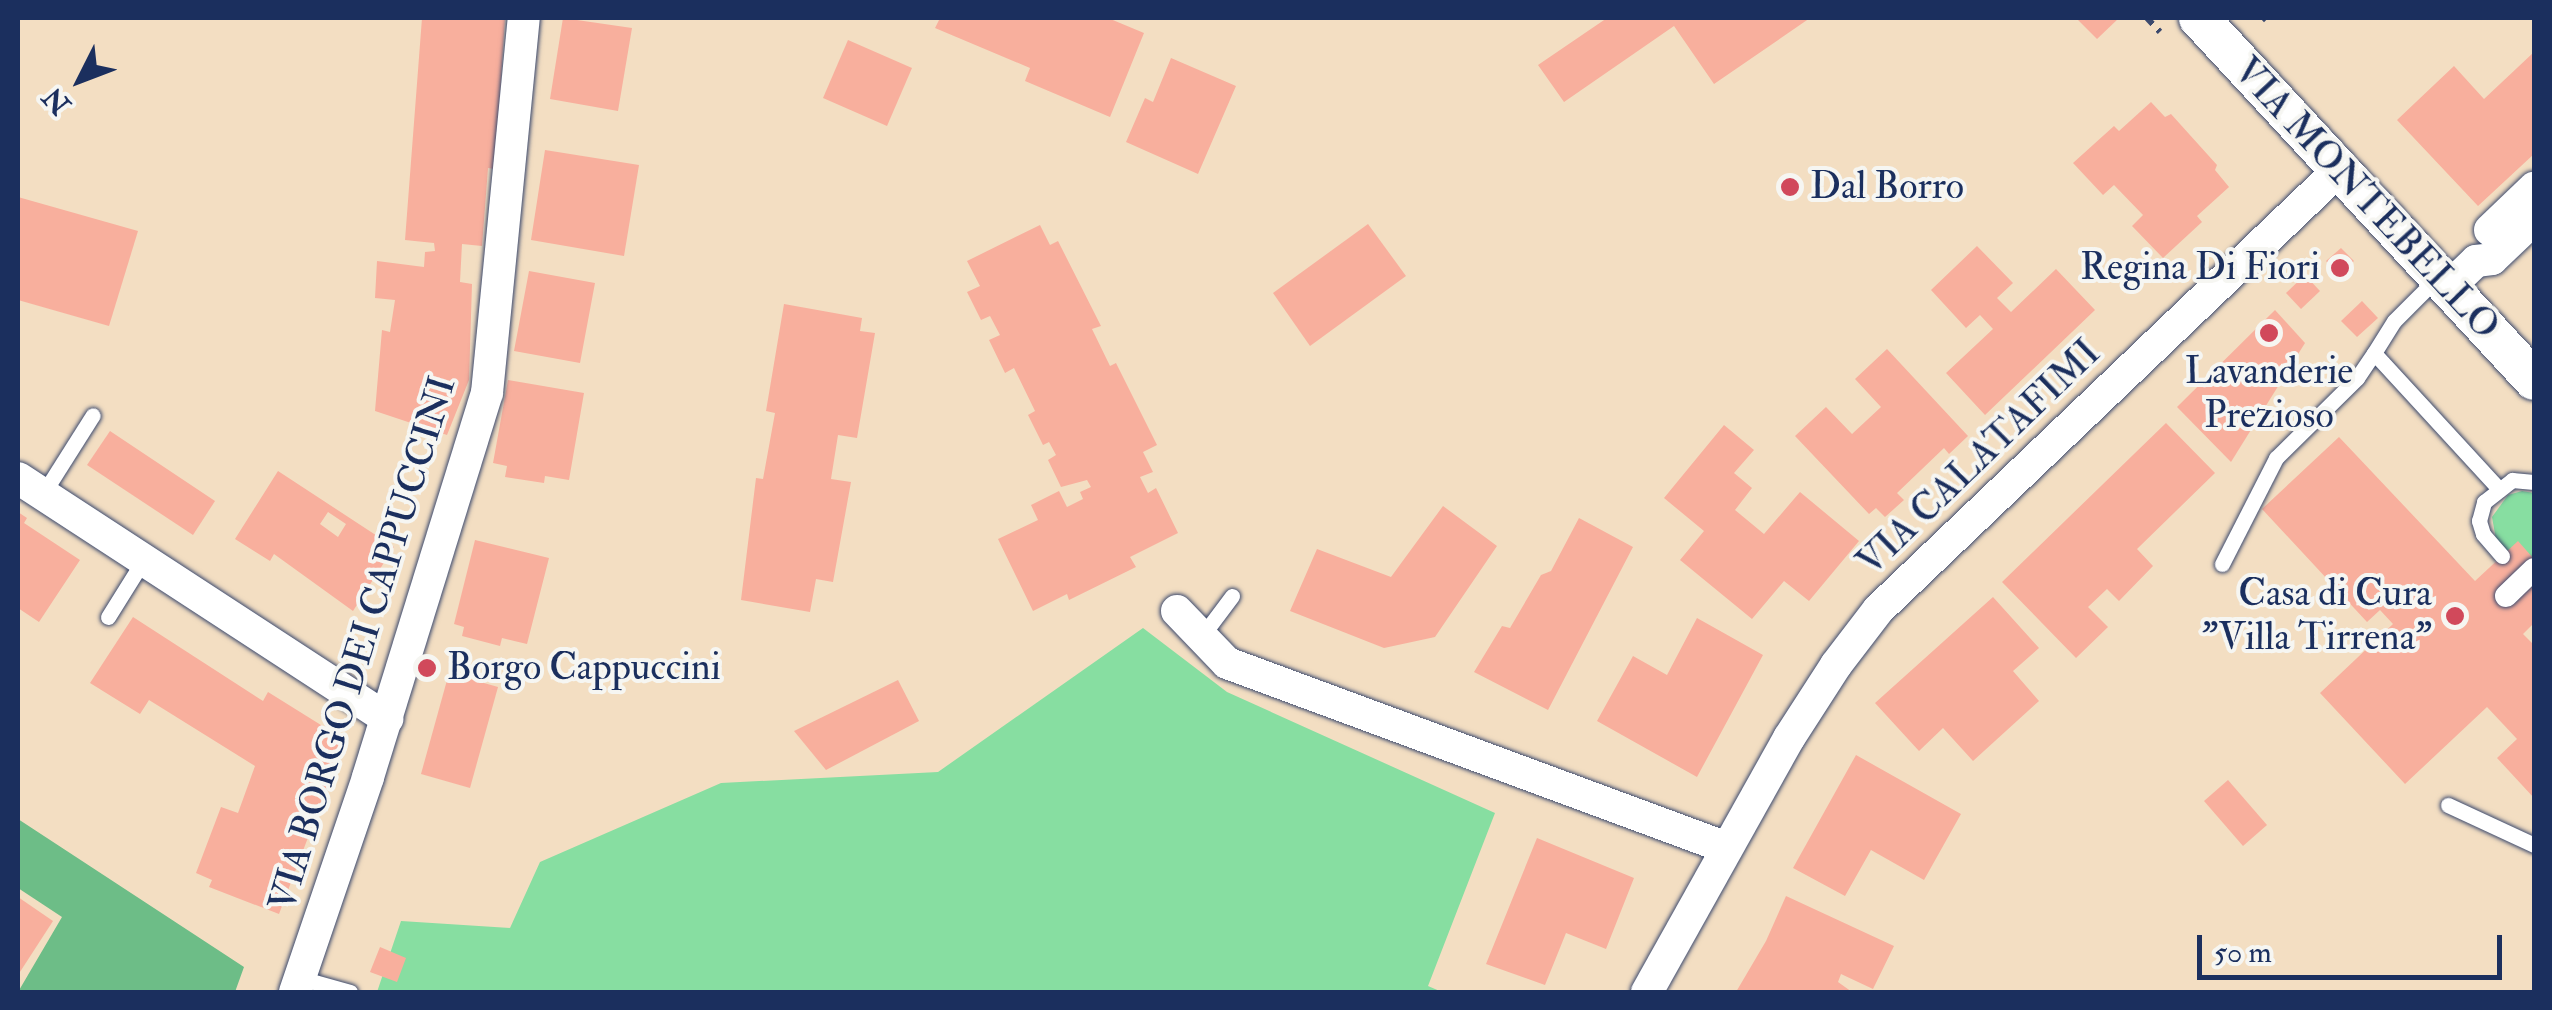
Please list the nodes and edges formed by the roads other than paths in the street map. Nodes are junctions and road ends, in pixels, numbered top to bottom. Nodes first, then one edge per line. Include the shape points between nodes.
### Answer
1 (524, 18) edge
2 (2198, 18) edge
3 (2340, 169) junction
4 (2534, 188) edge
5 (2534, 220) edge
6 (2454, 276) junction
7 (2374, 353) junction
8 (2534, 380) edge
9 (93, 415) dead end
10 (2534, 482) edge
11 (30, 486) edge
12 (2498, 488) junction
13 (2502, 556) dead end
14 (143, 561) junction
15 (2222, 564) dead end
16 (2534, 569) edge
17 (1232, 596) dead end
18 (2506, 596) dead end
19 (1177, 610) dead end
20 (108, 617) dead end
21 (1202, 636) junction
22 (387, 719) junction
23 (2448, 805) dead end
24 (2534, 845) edge
25 (1727, 848) junction
26 (297, 985) edge
27 (350, 992) edge
28 (1647, 992) edge

1 - 22 street, VIA BORGO DEI CAPPUCCINI via 487,393
2 - 3 street, VIA MONTEBELLO
3 - 6 street, VIA MONTEBELLO
3 - 25 street, VIA CALATAFIMI via 1878,610 1817,694
4 - 6 street via 2477,242
5 - 6 street via 2492,259
6 - 7 lane via 2394,321
6 - 8 street, VIA MONTEBELLO
7 - 12 lane
7 - 15 lane via 2276,458
9 - 11 lane
10 - 12 lane via 2512,480
11 - 14 street
12 - 13 lane via 2484,502 2479,521
14 - 20 lane
14 - 22 street
16 - 18 street
17 - 21 lane
19 - 21 street
21 - 25 street via 1228,663
22 - 26 street, VIA BORGO DEI CAPPUCCINI
23 - 24 lane
25 - 28 street, VIA CALATAFIMI
26 - 27 lane

